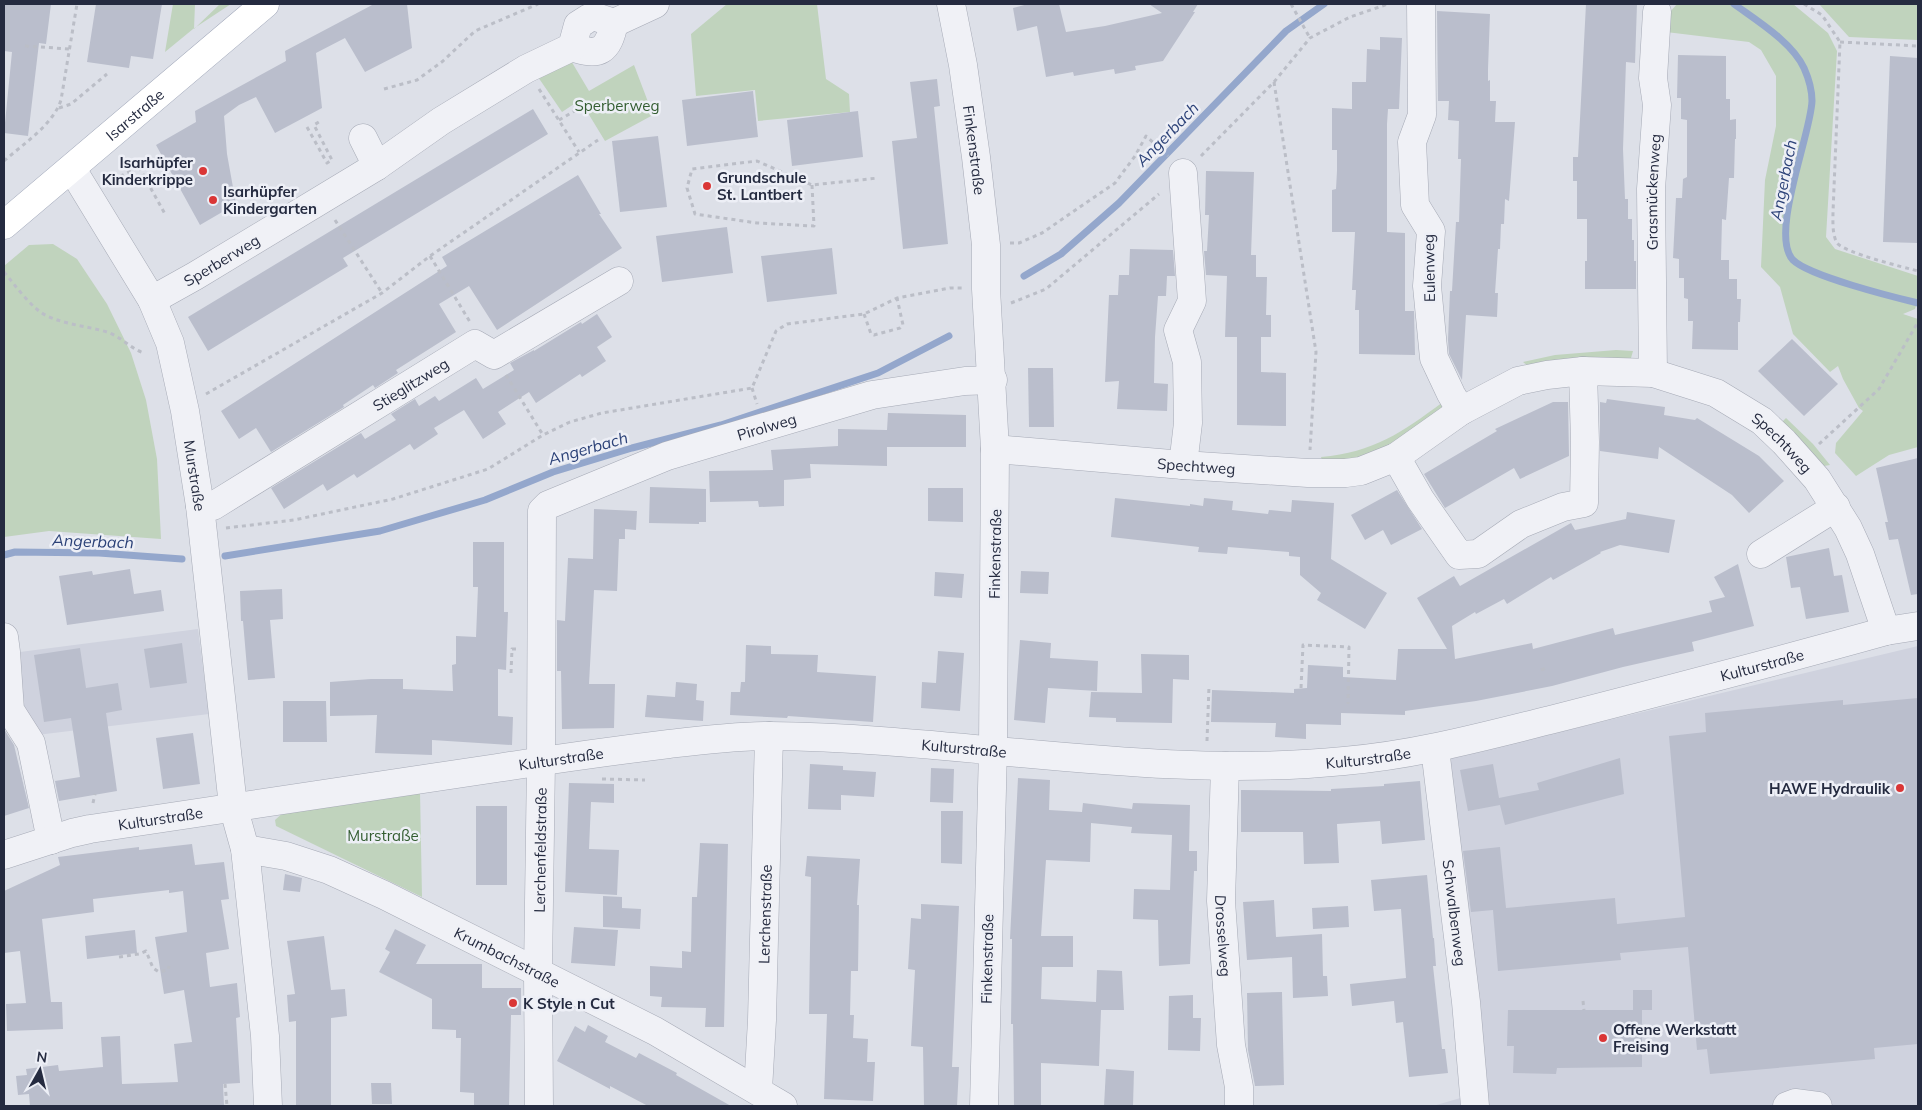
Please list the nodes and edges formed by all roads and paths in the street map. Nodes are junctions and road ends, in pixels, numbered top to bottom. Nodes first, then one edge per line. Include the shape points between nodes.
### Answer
1 (77, 4) edge
2 (265, 4) edge
3 (538, 4) edge
4 (655, 4) edge
5 (951, 4) edge
6 (1291, 4) edge
7 (1421, 4) edge
8 (1804, 4) edge
9 (1657, 12) dead end
10 (1310, 38) dead end
11 (1840, 42) junction
12 (25, 46) dead end
13 (1918, 46) edge
14 (70, 49) junction
15 (526, 69) junction
16 (107, 74) dead end
17 (1274, 82) dead end
18 (384, 89) dead end
19 (583, 106) dead end
20 (59, 108) junction
21 (322, 120) dead end
22 (559, 120) junction
23 (308, 127) dead end
24 (363, 138) dead end
25 (598, 140) dead end
26 (1156, 143) dead end
27 (579, 152) junction
28 (4, 161) edge
29 (152, 161) dead end
30 (377, 166) junction
31 (139, 167) junction
32 (72, 168) junction
33 (1183, 173) dead end
34 (878, 178) dead end
35 (113, 180) dead end
36 (812, 185) junction
37 (321, 198) junction
38 (165, 214) dead end
39 (4, 225) edge
40 (986, 245) junction
41 (430, 256) junction
42 (1918, 271) edge
43 (4, 272) edge
44 (619, 282) dead end
45 (966, 288) dead end
46 (382, 294) junction
47 (897, 298) junction
48 (152, 300) junction
49 (864, 314) junction
50 (1918, 322) edge
51 (484, 350) junction
52 (144, 353) dead end
53 (1582, 371) junction
54 (1653, 373) junction
55 (993, 380) junction
56 (206, 394) dead end
57 (1461, 410) junction
58 (543, 436) junction
59 (1819, 444) dead end
60 (996, 449) junction
61 (1396, 457) junction
62 (1183, 465) junction
63 (1308, 473) junction
64 (548, 505) joint
65 (200, 506) junction
66 (1836, 508) junction
67 (218, 529) dead end
68 (1761, 554) dead end
69 (1918, 626) edge
70 (1886, 631) junction
71 (4, 637) edge
72 (1547, 668) dead end
73 (1541, 670) dead end
74 (1209, 686) dead end
75 (1300, 688) dead end
76 (1348, 704) dead end
77 (769, 736) junction
78 (1207, 745) dead end
79 (1435, 748) junction
80 (993, 749) junction
81 (542, 761) junction
82 (1225, 766) junction
83 (598, 779) dead end
84 (645, 780) dead end
85 (233, 806) junction
86 (51, 840) junction
87 (245, 849) junction
88 (4, 855) edge
89 (119, 957) dead end
90 (169, 966) dead end
91 (538, 972) junction
92 (1583, 1001) dead end
93 (1584, 1010) dead end
94 (225, 1084) dead end
95 (758, 1090) junction
96 (227, 1106) edge
97 (268, 1106) edge
98 (539, 1106) edge
99 (783, 1106) edge
100 (984, 1106) edge
101 (1239, 1106) edge
102 (1475, 1106) edge
103 (1787, 1106) edge
104 (1818, 1106) edge

1 - 14 path
2 - 32 main road, Isarstraße
3 - 18 path via 475,31 417,80
4 - 15 street, Sperberweg via 614,23 596,17 583,20 575,32 572,48
5 - 40 street, Finkenstraße via 963,65
6 - 10 path
7 - 57 street, Eulenweg via 1422,115 1412,142 1415,205 1431,231 1427,286 1434,358
8 - 11 path via 1822,15
9 - 54 street, Grasmückenweg via 1653,78 1657,104 1651,189
11 - 13 path
11 - 42 path via 1833,212 1835,238 1843,248
12 - 14 path
14 - 20 path
15 - 22 path
15 - 30 street, Sperberweg via 441,121
16 - 20 path via 71,104
17 - 63 path via 1316,352
19 - 22 path
20 - 28 path
21 - 23 path via 314,125 332,160 327,163
22 - 27 path
24 - 30 street
25 - 27 path
26 - 40 path via 1146,136 1115,183 1042,233 1019,243
27 - 41 path
29 - 31 path
30 - 37 street, Sperberweg
31 - 35 path
31 - 38 path
32 - 39 main road, Isarstraße
32 - 48 street, Murstraße
33 - 62 street via 1192,302 1178,330 1187,362 1188,423
34 - 36 path
36 - 36 path via 757,161 692,169 687,188 695,214 757,223 814,226
37 - 46 path
37 - 48 street, Sperberweg
40 - 55 street, Finkenstraße
41 - 46 path
41 - 51 path
43 - 52 path via 45,316 82,328 109,332
44 - 51 street, Stieglitzweg
45 - 47 path
46 - 56 path
47 - 49 path
47 - 49 path via 903,326 900,328 874,336
48 - 65 street, Murstraße via 170,343
49 - 58 path via 787,324 776,331 752,388 602,413 570,422
50 - 59 path via 1879,389
51 - 58 path
51 - 65 street, Stieglitzweg via 212,506
53 - 54 street, Spechtweg
53 - 57 street, Spechtweg via 1518,381
53 - 61 street via 1584,503 1563,507 1521,524 1478,554 1459,555 1420,499
54 - 66 street, Spechtweg via 1716,393 1762,421 1817,480
55 - 60 street, Finkenstraße
55 - 64 street, Pirolweg via 872,394 667,456
57 - 61 street, Spechtweg
58 - 67 path via 488,469 394,499 294,520
60 - 62 street, Spechtweg
60 - 80 street, Finkenstraße
61 - 63 street, Spechtweg via 1361,471
62 - 63 street, Spechtweg
64 - 81 street, Lerchenfeldstraße via 542,511
65 - 85 street, Murstraße
66 - 68 street
66 - 70 street, Spechtweg via 1860,554
69 - 70 street, Kulturstraße
70 - 79 street, Kulturstraße via 1651,695
71 - 86 street via 10,710 31,743
72 - 73 path
74 - 78 path
75 - 76 path via 1304,645 1348,647
77 - 80 street, Kulturstraße
77 - 81 street, Kulturstraße via 709,739
77 - 95 street, Lerchenstraße
79 - 82 street, Kulturstraße via 1347,761
79 - 102 street, Schwalbenweg via 1465,993
80 - 82 street, Kulturstraße via 1104,761
80 - 100 street, Finkenstraße
81 - 85 street, Kulturstraße
81 - 91 street, Lerchenfeldstraße
82 - 101 street, Drosselweg via 1221,901 1231,1045
83 - 84 path
85 - 86 street, Kulturstraße via 90,829
85 - 87 street, Murstraße
86 - 88 street, Kulturstraße
87 - 91 street, Krumbachstraße via 286,856 329,870
87 - 97 street, Murstraße via 265,1036
89 - 90 path via 146,951 153,968 159,972 168,970
91 - 95 street, Krumbachstraße via 655,1031
91 - 98 street, Lerchenfeldstraße
92 - 93 path
94 - 96 path
95 - 99 street, Krumbachstraße
103 - 104 street via 1795,1103

